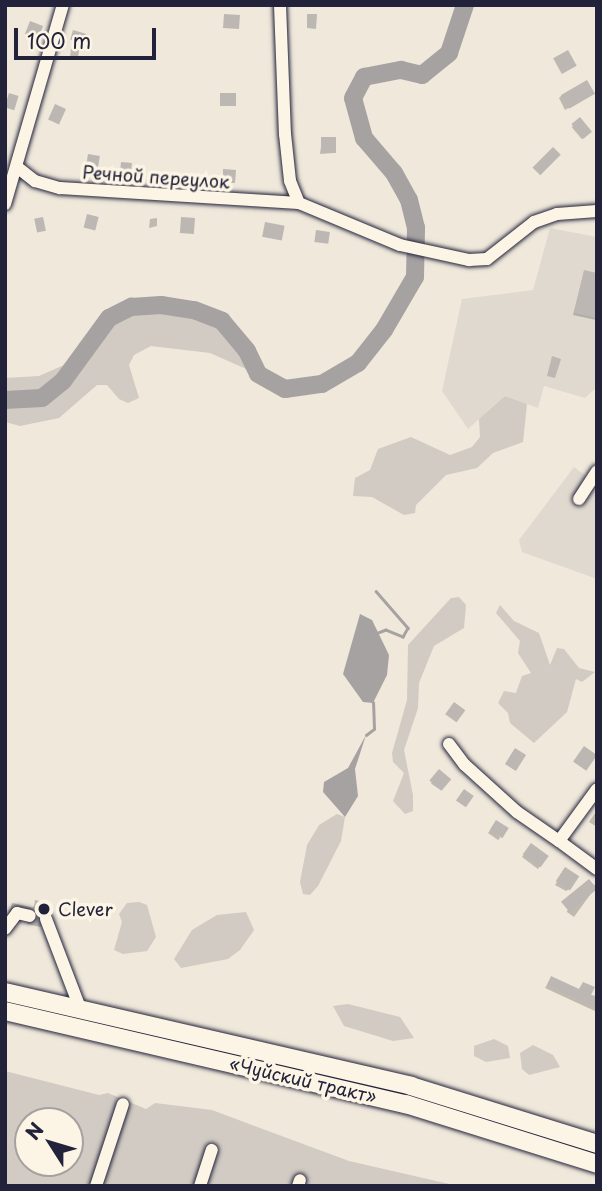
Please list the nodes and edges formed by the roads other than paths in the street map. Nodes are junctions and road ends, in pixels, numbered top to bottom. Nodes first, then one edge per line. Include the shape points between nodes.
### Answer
1 (63, 5) edge
2 (280, 5) edge
3 (17, 167) junction
4 (299, 203) junction
5 (5, 204) edge
6 (597, 211) edge
7 (597, 471) edge
8 (579, 499) dead end
9 (449, 744) dead end
10 (597, 789) edge
11 (559, 841) junction
12 (597, 869) edge
13 (30, 916) dead end
14 (46, 919) dead end
15 (5, 929) edge
16 (5, 992) edge
17 (80, 1008) junction
18 (5, 1011) edge
19 (123, 1104) dead end
20 (597, 1144) edge
21 (212, 1150) dead end
22 (597, 1164) edge
23 (96, 1186) edge
24 (200, 1186) edge

1 - 3 street
2 - 4 street via 285,134 290,181
3 - 4 street, Речной переулок via 35,181 60,188
3 - 5 street
4 - 6 street, Речной переулок via 400,245 469,260 487,258 534,222 557,214
7 - 8 street
9 - 11 street via 465,765 517,811
10 - 11 street
11 - 12 street
13 - 15 street via 17,913
14 - 17 street
16 - 17 highway, «Чуйский тракт»
17 - 20 highway, «Чуйский тракт» via 411,1086
18 - 22 highway, «Чуйский тракт» via 406,1104
19 - 23 street
21 - 24 street

